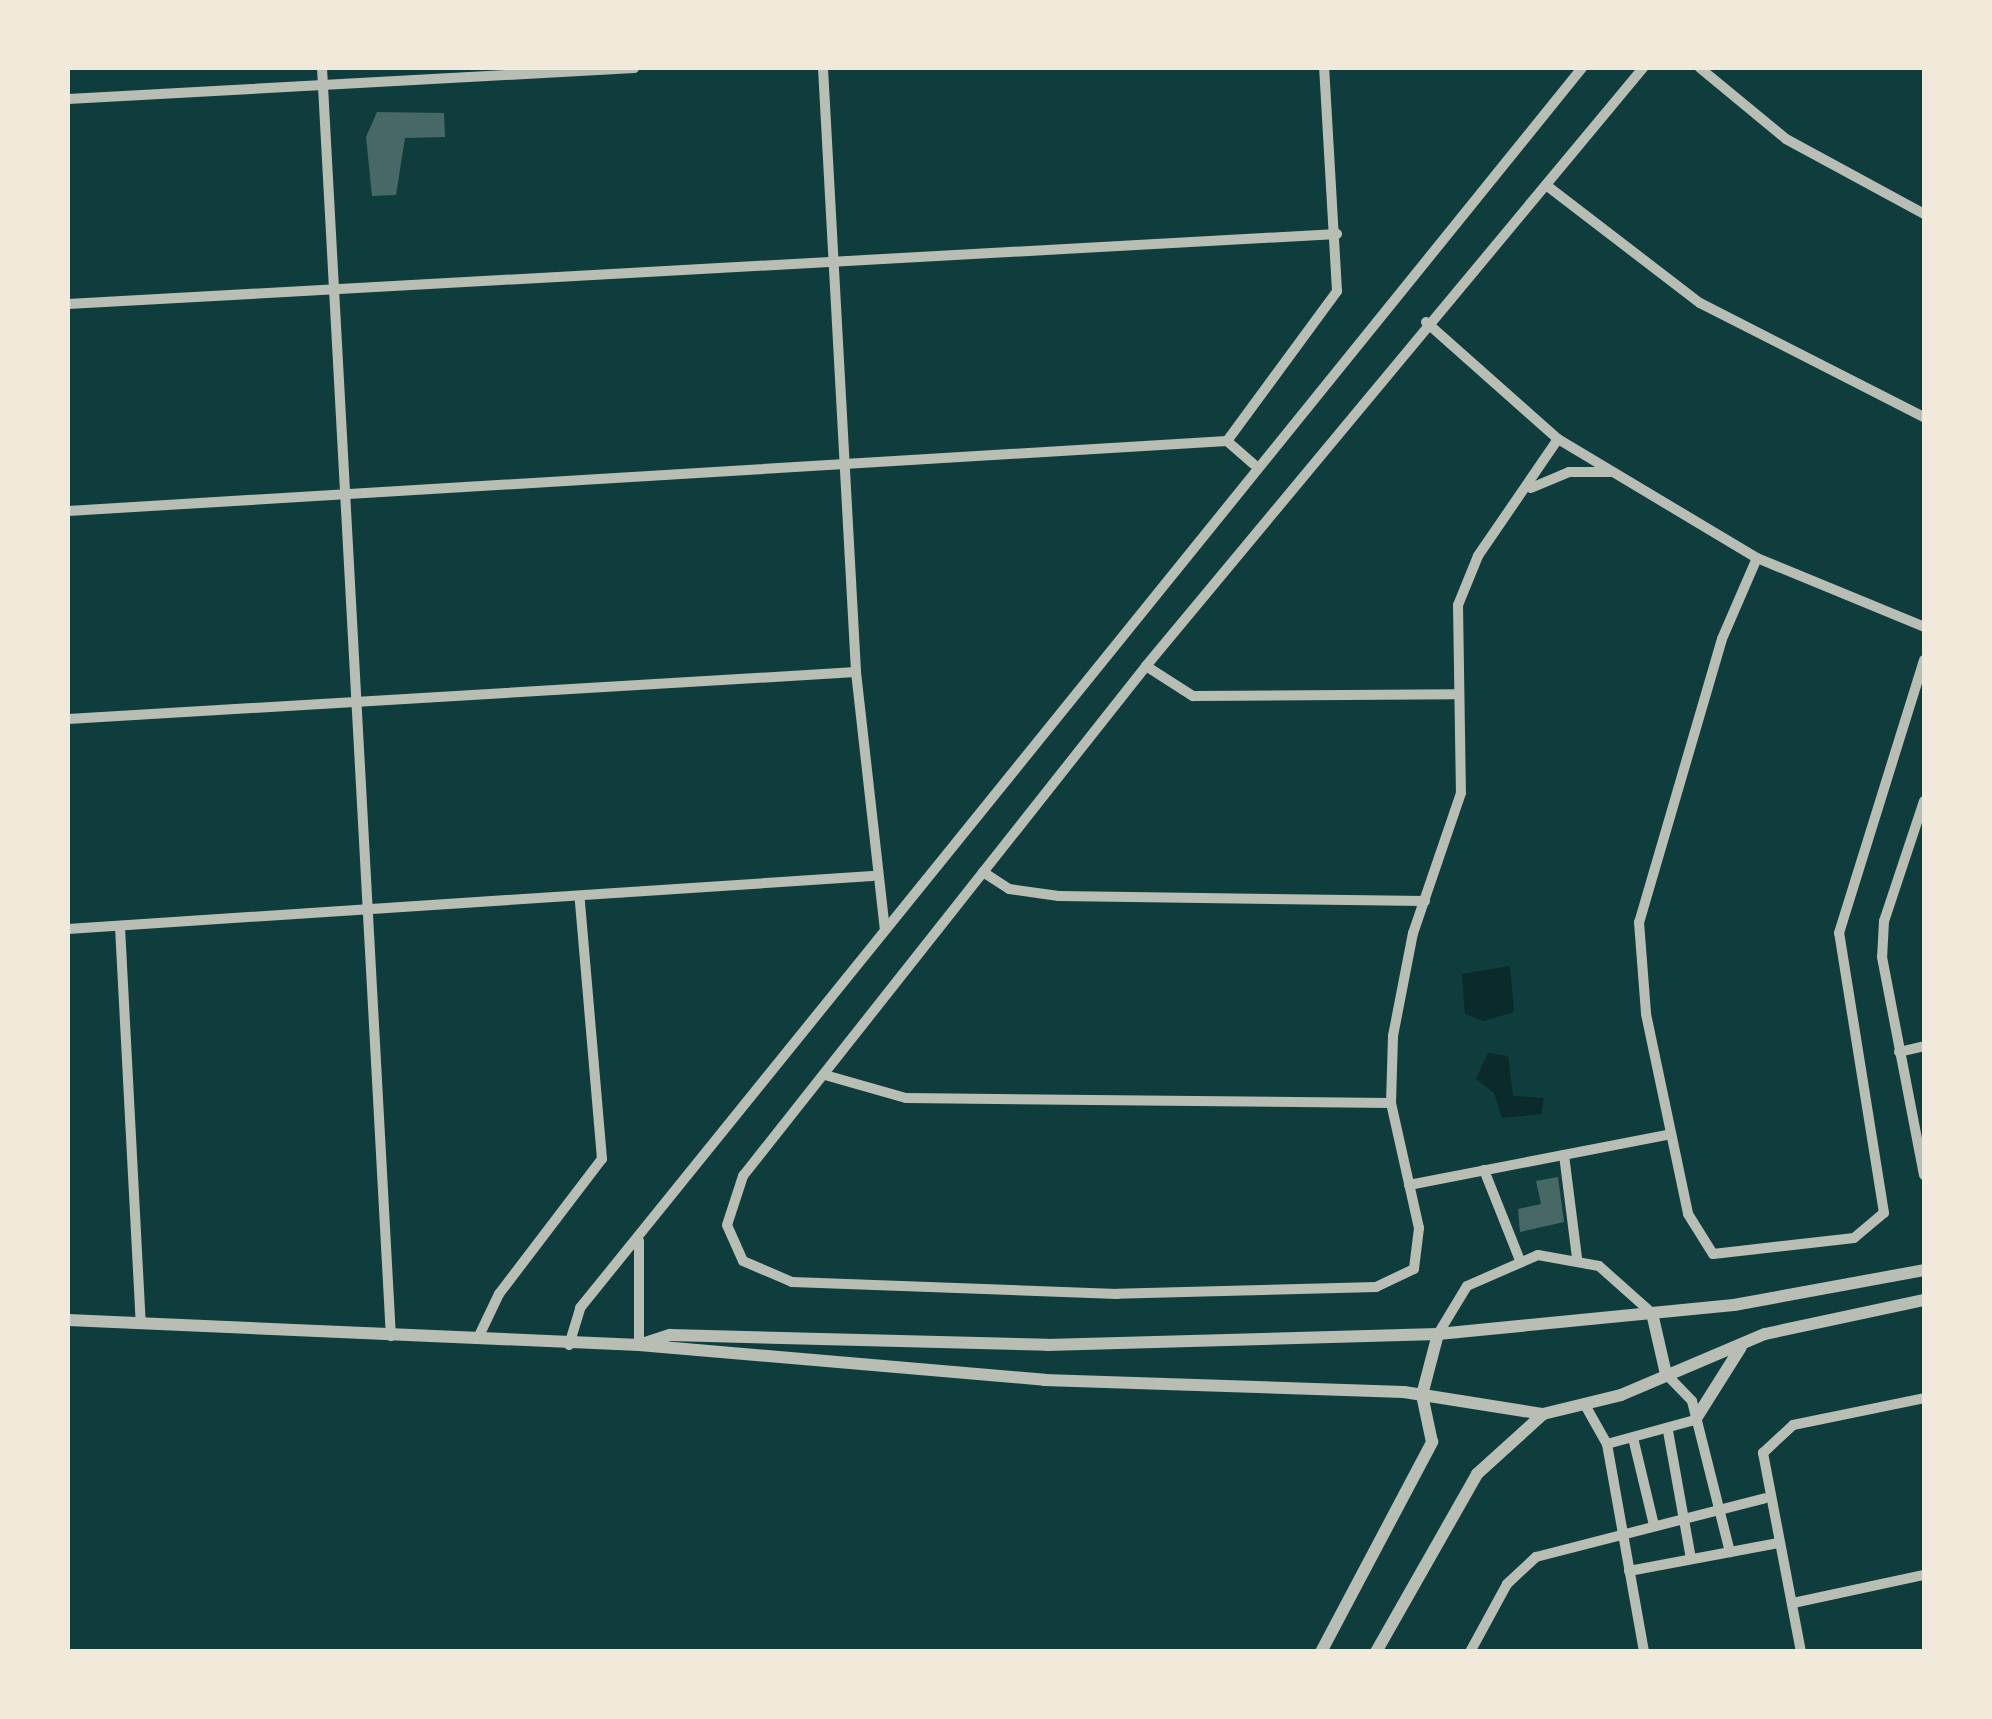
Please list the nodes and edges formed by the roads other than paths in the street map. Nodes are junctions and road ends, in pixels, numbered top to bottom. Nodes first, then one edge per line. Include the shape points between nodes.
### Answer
1 (322, 68) edge
2 (634, 68) edge
3 (823, 68) edge
4 (1324, 68) edge
5 (1582, 68) edge
6 (1643, 68) edge
7 (1700, 68) edge
8 (324, 87) junction
9 (68, 99) edge
10 (1546, 185) junction
11 (1924, 214) edge
12 (1337, 234) junction
13 (835, 261) junction
14 (329, 290) junction
15 (68, 304) edge
16 (1426, 322) junction
17 (1924, 417) edge
18 (1558, 438) junction
19 (1227, 441) junction
20 (1253, 464) junction
21 (847, 466) junction
22 (1616, 472) junction
23 (1530, 489) junction
24 (345, 496) junction
25 (68, 511) edge
26 (1757, 558) junction
27 (1924, 627) edge
28 (1924, 660) edge
29 (1146, 666) junction
30 (856, 672) junction
31 (1457, 694) junction
32 (355, 702) junction
33 (68, 719) edge
34 (1924, 801) edge
35 (1921, 824) edge
36 (983, 872) junction
37 (872, 876) junction
38 (580, 900) junction
39 (1425, 902) junction
40 (370, 908) junction
41 (120, 927) junction
42 (885, 928) junction
43 (68, 929) edge
44 (1924, 1046) edge
45 (1899, 1052) junction
46 (825, 1075) junction
47 (1391, 1102) junction
48 (1671, 1134) junction
49 (1564, 1155) junction
50 (1484, 1170) junction
51 (1924, 1174) edge
52 (1408, 1185) junction
53 (640, 1240) junction
54 (1518, 1258) junction
55 (1577, 1258) junction
56 (1924, 1270) edge
57 (1924, 1300) edge
58 (1652, 1313) junction
59 (68, 1320) edge
60 (140, 1322) junction
61 (1438, 1334) junction
62 (1765, 1334) junction
63 (391, 1336) junction
64 (478, 1338) junction
65 (569, 1344) junction
66 (639, 1344) junction
67 (1666, 1374) junction
68 (1422, 1395) junction
69 (1924, 1398) edge
70 (1585, 1405) junction
71 (1544, 1414) junction
72 (1695, 1420) junction
73 (1668, 1431) junction
74 (1634, 1442) junction
75 (1607, 1444) junction
76 (1765, 1498) junction
77 (1719, 1506) junction
78 (1680, 1516) junction
79 (1654, 1525) junction
80 (1622, 1532) junction
81 (1778, 1543) junction
82 (1730, 1552) junction
83 (1691, 1560) junction
84 (1629, 1571) junction
85 (1924, 1575) edge
86 (1793, 1603) junction
87 (1321, 1652) edge
88 (1376, 1652) edge
89 (1470, 1652) edge
90 (1644, 1652) edge
91 (1801, 1652) edge

1 - 8 street
2 - 8 street
3 - 13 street
4 - 12 street
5 - 20 street
6 - 10 street
7 - 11 street via 1786,139
8 - 9 street
8 - 14 street
10 - 16 street
10 - 17 street via 1700,303
12 - 13 street
12 - 19 street via 1328,314
13 - 14 street
13 - 21 street
14 - 15 street
14 - 24 street
16 - 18 street
16 - 29 street
18 - 22 street
18 - 23 street
19 - 20 street
19 - 21 street
20 - 42 street
21 - 24 street
21 - 30 street
22 - 23 street via 1569,472
22 - 26 street
23 - 31 street via 1478,556 1458,605
24 - 25 street
24 - 32 street
26 - 27 street
26 - 48 street via 1722,638 1639,922 1639,971
28 - 48 street via 1839,933 1884,1213 1854,1238 1734,1257 1698,1243
29 - 31 street via 1193,696
29 - 36 street
30 - 32 street
30 - 37 street
31 - 39 street via 1461,793
32 - 33 street
32 - 40 street
34 - 35 street
35 - 45 street via 1884,921
36 - 39 street via 1010,889 1059,896
36 - 46 street
37 - 38 street
37 - 42 street
38 - 40 street
38 - 64 street via 602,1160 499,1294
39 - 47 street via 1399,989
40 - 41 street
40 - 63 street
41 - 43 street
41 - 60 street
42 - 53 street
44 - 45 street
45 - 51 street
46 - 47 street via 906,1098
46 - 52 street via 744,1176 727,1225 743,1261 792,1282 1117,1294 1400,1282 1419,1254
47 - 52 street
48 - 49 street
49 - 50 street
49 - 55 street
50 - 52 street
50 - 54 street
53 - 65 street via 580,1308
53 - 66 street
54 - 55 street
54 - 61 street via 1467,1286
55 - 58 street via 1618,1278
56 - 58 street
57 - 62 street
58 - 61 street
58 - 67 street
59 - 60 street
60 - 63 street
61 - 66 street via 1047,1345 670,1335
61 - 68 street
62 - 67 street
62 - 72 street via 1717,1374
63 - 64 street
64 - 65 street
65 - 66 street
66 - 68 street via 1044,1380
67 - 70 street
67 - 72 street via 1684,1385
68 - 71 street
68 - 87 street via 1432,1442
69 - 76 street via 1782,1430 1760,1461
70 - 71 street
70 - 75 street
71 - 88 street via 1476,1474
72 - 73 street
72 - 77 street
73 - 74 street
73 - 78 street
74 - 75 street
74 - 79 street
75 - 80 street
76 - 77 street
76 - 81 street
77 - 78 street
77 - 82 street
78 - 79 street
78 - 83 street
79 - 80 street
80 - 84 street
80 - 89 street via 1528,1563
81 - 82 street
81 - 86 street
82 - 83 street
83 - 84 street
84 - 90 street
85 - 86 street
86 - 91 street

